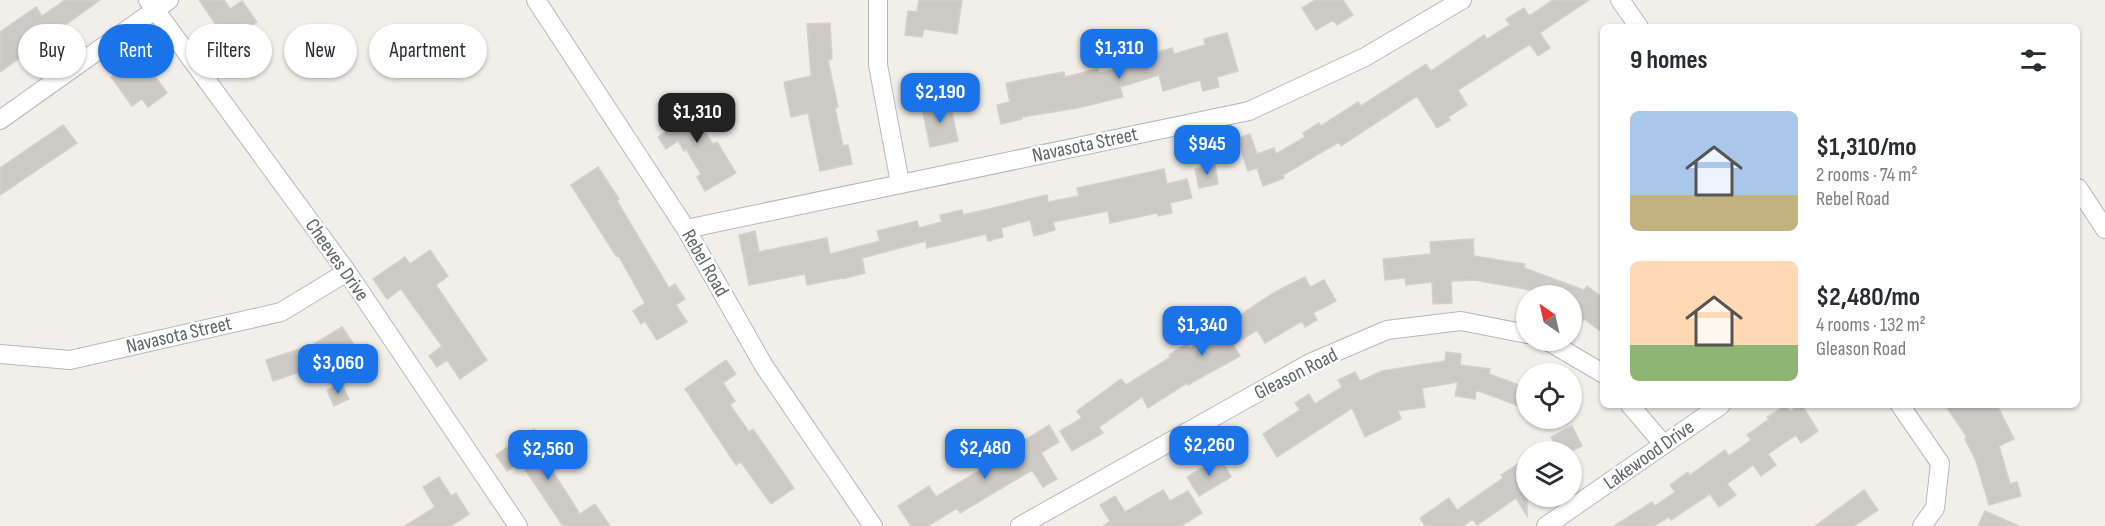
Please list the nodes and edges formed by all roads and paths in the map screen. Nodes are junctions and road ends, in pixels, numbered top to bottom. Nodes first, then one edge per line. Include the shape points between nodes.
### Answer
1 (537, 0) edge
2 (878, 0) edge
3 (1462, 0) edge
4 (1620, 0) edge
5 (157, 3) edge
6 (1637, 24) edge
7 (0, 120) edge
8 (900, 183) junction
9 (2080, 191) edge
10 (686, 229) junction
11 (2105, 229) edge
12 (347, 272) junction
13 (1516, 332) edge
14 (1565, 351) edge
15 (0, 354) edge
16 (1600, 372) edge
17 (1633, 408) edge
18 (1717, 408) edge
19 (1902, 408) edge
20 (1664, 445) junction
21 (519, 526) edge
22 (873, 526) edge
23 (1020, 526) edge
24 (1546, 526) edge
25 (1922, 526) edge

1 - 10 street, Rebel Road
2 - 8 street via 878,65
3 - 8 street, Navasota Street via 1365,57 1249,111
4 - 6 street
5 - 7 street
5 - 12 street, Cheeves Drive
8 - 10 street, Navasota Street
9 - 11 street
10 - 22 street, Rebel Road via 764,366
12 - 15 street, Navasota Street via 281,312 69,360
12 - 21 street, Cheeves Drive
13 - 23 street, Gleason Road via 1461,321 1387,330 1310,363
14 - 16 street
17 - 20 street
18 - 20 street, Lakewood Drive
19 - 25 street via 1940,463 1935,508
20 - 24 street, Lakewood Drive

